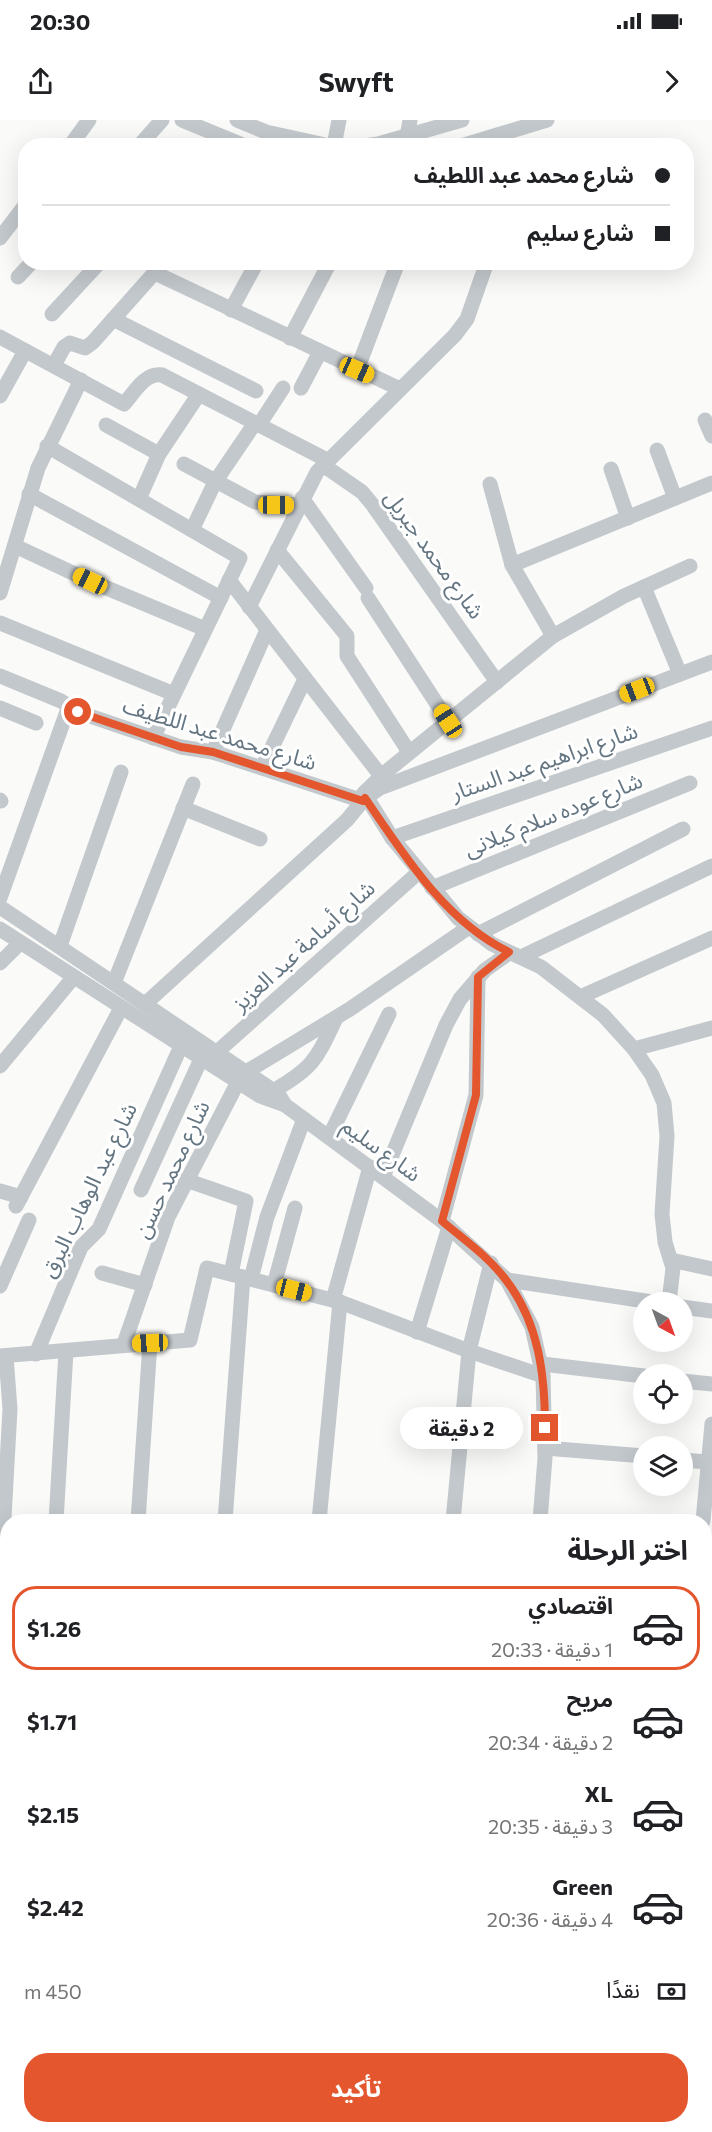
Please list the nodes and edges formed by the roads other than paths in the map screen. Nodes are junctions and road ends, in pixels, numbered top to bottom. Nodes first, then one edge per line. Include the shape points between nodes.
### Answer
1 (89, 120) edge
2 (162, 120) edge
3 (182, 120) edge
4 (237, 120) edge
5 (339, 120) edge
6 (410, 120) edge
7 (462, 120) edge
8 (547, 120) edge
9 (268, 126) edge
10 (407, 137) junction
11 (76, 138) edge
12 (146, 138) edge
13 (211, 138) edge
14 (305, 138) edge
15 (336, 138) edge
16 (402, 138) edge
17 (504, 138) edge
18 (18, 214) edge
19 (0, 238) edge
20 (25, 270) edge
21 (93, 270) edge
22 (158, 270) edge
23 (163, 270) edge
24 (253, 270) edge
25 (326, 270) edge
26 (395, 270) edge
27 (484, 270) edge
28 (18, 277) dead end
29 (231, 310) junction
30 (52, 314) dead end
31 (113, 319) junction
32 (0, 337) edge
33 (290, 338) junction
34 (25, 351) junction
35 (320, 352) junction
36 (54, 365) junction
37 (357, 370) junction
38 (81, 380) junction
39 (283, 388) dead end
40 (301, 388) dead end
41 (400, 389) junction
42 (256, 391) dead end
43 (199, 394) junction
44 (0, 396) edge
45 (705, 420) dead end
46 (257, 424) junction
47 (106, 425) dead end
48 (712, 436) edge
49 (47, 446) junction
50 (657, 450) dead end
51 (159, 454) junction
52 (325, 462) junction
53 (184, 464) dead end
54 (611, 469) dead end
55 (215, 482) junction
56 (712, 483) edge
57 (490, 484) dead end
58 (29, 494) junction
59 (675, 498) junction
60 (138, 499) junction
61 (300, 502) junction
62 (627, 518) junction
63 (192, 530) junction
64 (15, 546) junction
65 (277, 550) junction
66 (512, 565) junction
67 (690, 566) dead end
68 (229, 580) junction
69 (644, 587) junction
70 (0, 593) edge
71 (220, 598) junction
72 (249, 607) junction
73 (0, 623) edge
74 (205, 629) junction
75 (267, 630) junction
76 (553, 636) junction
77 (712, 662) edge
78 (680, 674) junction
79 (0, 676) edge
80 (305, 678) junction
81 (497, 682) junction
82 (174, 694) junction
83 (69, 706) junction
84 (0, 708) edge
85 (448, 721) junction
86 (36, 723) dead end
87 (712, 728) edge
88 (153, 738) junction
89 (213, 752) junction
90 (409, 752) junction
91 (262, 768) junction
92 (121, 772) dead end
93 (381, 776) junction
94 (690, 783) dead end
95 (193, 784) dead end
96 (364, 799) junction
97 (183, 808) junction
98 (683, 829) dead end
99 (392, 837) junction
100 (260, 839) dead end
101 (712, 866) edge
102 (419, 872) junction
103 (432, 888) junction
104 (0, 898) edge
105 (0, 907) edge
106 (0, 929) edge
107 (473, 930) junction
108 (712, 938) edge
109 (20, 943) junction
110 (60, 946) junction
111 (515, 955) junction
112 (0, 963) edge
113 (478, 977) junction
114 (73, 978) junction
115 (114, 983) junction
116 (580, 997) junction
117 (145, 1004) junction
118 (121, 1008) junction
119 (389, 1014) dead end
120 (337, 1017) junction
121 (712, 1028) edge
122 (181, 1046) junction
123 (634, 1049) junction
124 (216, 1052) junction
125 (201, 1059) junction
126 (0, 1066) edge
127 (242, 1077) junction
128 (273, 1090) junction
129 (285, 1105) junction
130 (304, 1119) junction
131 (329, 1137) junction
132 (370, 1167) junction
133 (383, 1177) junction
134 (186, 1180) junction
135 (141, 1190) dead end
136 (0, 1191) edge
137 (295, 1208) dead end
138 (29, 1220) dead end
139 (445, 1224) junction
140 (671, 1260) junction
141 (491, 1263) junction
142 (712, 1269) edge
143 (102, 1273) dead end
144 (242, 1277) junction
145 (507, 1280) junction
146 (144, 1285) junction
147 (274, 1285) junction
148 (0, 1286) edge
149 (669, 1292) edge
150 (633, 1299) edge
151 (337, 1301) junction
152 (693, 1308) edge
153 (712, 1311) edge
154 (417, 1332) junction
155 (150, 1343) junction
156 (124, 1344) junction
157 (66, 1351) junction
158 (469, 1352) junction
159 (36, 1354) junction
160 (3, 1356) edge
161 (543, 1370) junction
162 (633, 1375) edge
163 (693, 1381) edge
164 (712, 1384) edge
165 (712, 1424) edge
166 (545, 1448) junction
167 (633, 1455) edge
168 (693, 1461) edge
169 (708, 1462) junction
170 (4, 1514) edge
171 (56, 1514) edge
172 (138, 1514) edge
173 (225, 1514) edge
174 (321, 1514) edge
175 (454, 1514) edge
176 (540, 1514) edge
177 (703, 1514) edge

1 - 11 street
2 - 12 street
3 - 13 street
4 - 9 street
5 - 15 street
6 - 10 street
7 - 10 street
8 - 17 street
9 - 14 street
10 - 16 street
18 - 19 street
20 - 28 street
21 - 30 street
22 - 31 street
23 - 29 street
24 - 29 street
25 - 33 street
26 - 37 street
27 - 41 street via 467,319 456,335
29 - 33 street
31 - 36 street via 85,348 70,343 64,346
31 - 42 street
32 - 34 street
33 - 35 street
34 - 36 street
34 - 44 street
35 - 37 street
35 - 40 street
36 - 38 street
37 - 41 street
38 - 43 street, شارع محمد جبريل via 124,404 148,377 162,375
38 - 49 street
39 - 46 street
41 - 52 street
43 - 46 street, شارع محمد جبريل
43 - 51 street
45 - 48 street
46 - 52 street, شارع محمد جبريل
46 - 55 street
47 - 51 street
49 - 58 street
49 - 60 street
50 - 59 street
51 - 60 street
52 - 61 street
52 - 81 street, شارع محمد جبريل via 372,504
53 - 55 street
54 - 62 street
55 - 61 street via 255,502
55 - 63 street
56 - 59 street
57 - 66 street
58 - 64 street
58 - 71 street
59 - 62 street
60 - 63 street
61 - 65 street
61 - 85 street via 367,593
62 - 66 street
63 - 68 street via 240,558
64 - 70 street
64 - 74 street
65 - 72 street
65 - 90 street via 347,636 347,657
66 - 76 street
67 - 69 street
68 - 71 street
68 - 72 street
69 - 76 street
69 - 78 street
71 - 74 street
72 - 75 street
73 - 82 street
74 - 82 street
75 - 80 street
75 - 89 street
76 - 81 street
77 - 78 street
78 - 96 street via 380,788
79 - 83 street, شارع محمد عبد اللطيف
80 - 91 street
80 - 93 street
81 - 85 street
82 - 88 street
83 - 88 street, شارع محمد عبد اللطيف
83 - 104 street
84 - 86 street
85 - 90 street
87 - 99 street, شارع ابراهيم عبد الستار
88 - 89 street, شارع محمد عبد اللطيف
89 - 91 street, شارع محمد عبد اللطيف
90 - 93 street
91 - 96 street, شارع محمد عبد اللطيف
92 - 110 street
93 - 96 street via 368,787
94 - 103 street, شارع عوده سلام كيلانى
95 - 97 street
96 - 99 street
96 - 117 street via 347,820
97 - 100 street
97 - 115 street
98 - 107 street
99 - 102 street
101 - 111 street
102 - 103 street
102 - 124 street, شارع أسامة عبد العزيز
103 - 107 street
105 - 110 street, شارع سليم
106 - 109 street, شارع سليم
107 - 111 street
107 - 120 street
108 - 116 street
109 - 112 street
109 - 114 street, شارع سليم
110 - 115 street, شارع سليم
111 - 113 street
111 - 116 street via 541,967
113 - 133 street via 459,999 446,1025
113 - 139 street via 476,1095
114 - 118 street, شارع سليم
114 - 126 street
115 - 117 street, شارع سليم
116 - 123 street
117 - 124 street, شارع سليم
118 - 122 street, شارع سليم
118 - 136 street via 19,1202
119 - 131 street
120 - 127 street
120 - 128 street via 313,1064
121 - 123 street
122 - 125 street, شارع سليم
122 - 159 street, شارع عبد الوهاب البرق via 99,1229 81,1247
123 - 140 street via 652,1075 664,1103 667,1136 662,1231
124 - 127 street, شارع سليم
125 - 127 street, شارع سليم
125 - 135 street
127 - 128 street, شارع سليم
127 - 129 street, شارع سليم via 272,1102
127 - 134 street, شارع محمد حسن
128 - 129 street, شارع سليم
129 - 130 street, شارع سليم
130 - 131 street, شارع سليم
130 - 144 street
131 - 132 street, شارع سليم
132 - 133 street, شارع سليم
132 - 151 street
133 - 139 street, شارع سليم
134 - 144 street via 246,1201
134 - 146 street, شارع محمد حسن
137 - 147 street
138 - 148 street
139 - 141 street, شارع سليم
139 - 154 street
140 - 142 street
140 - 149 street
141 - 145 street, شارع سليم
141 - 158 street
143 - 146 street
144 - 147 street
144 - 155 street via 207,1268 190,1340
144 - 173 street
145 - 150 street
145 - 161 street, شارع سليم via 532,1328
146 - 156 street, شارع محمد حسن
147 - 151 street
151 - 154 street
151 - 174 street
152 - 153 street
154 - 158 street
155 - 156 street
155 - 172 street
156 - 157 street
157 - 159 street
157 - 171 street
158 - 161 street
158 - 175 street
159 - 160 street
160 - 170 street via 10,1409
161 - 162 street
161 - 166 street, شارع سليم
163 - 164 street
165 - 169 street
166 - 167 street
166 - 176 street, شارع سليم
168 - 169 street
169 - 177 street

